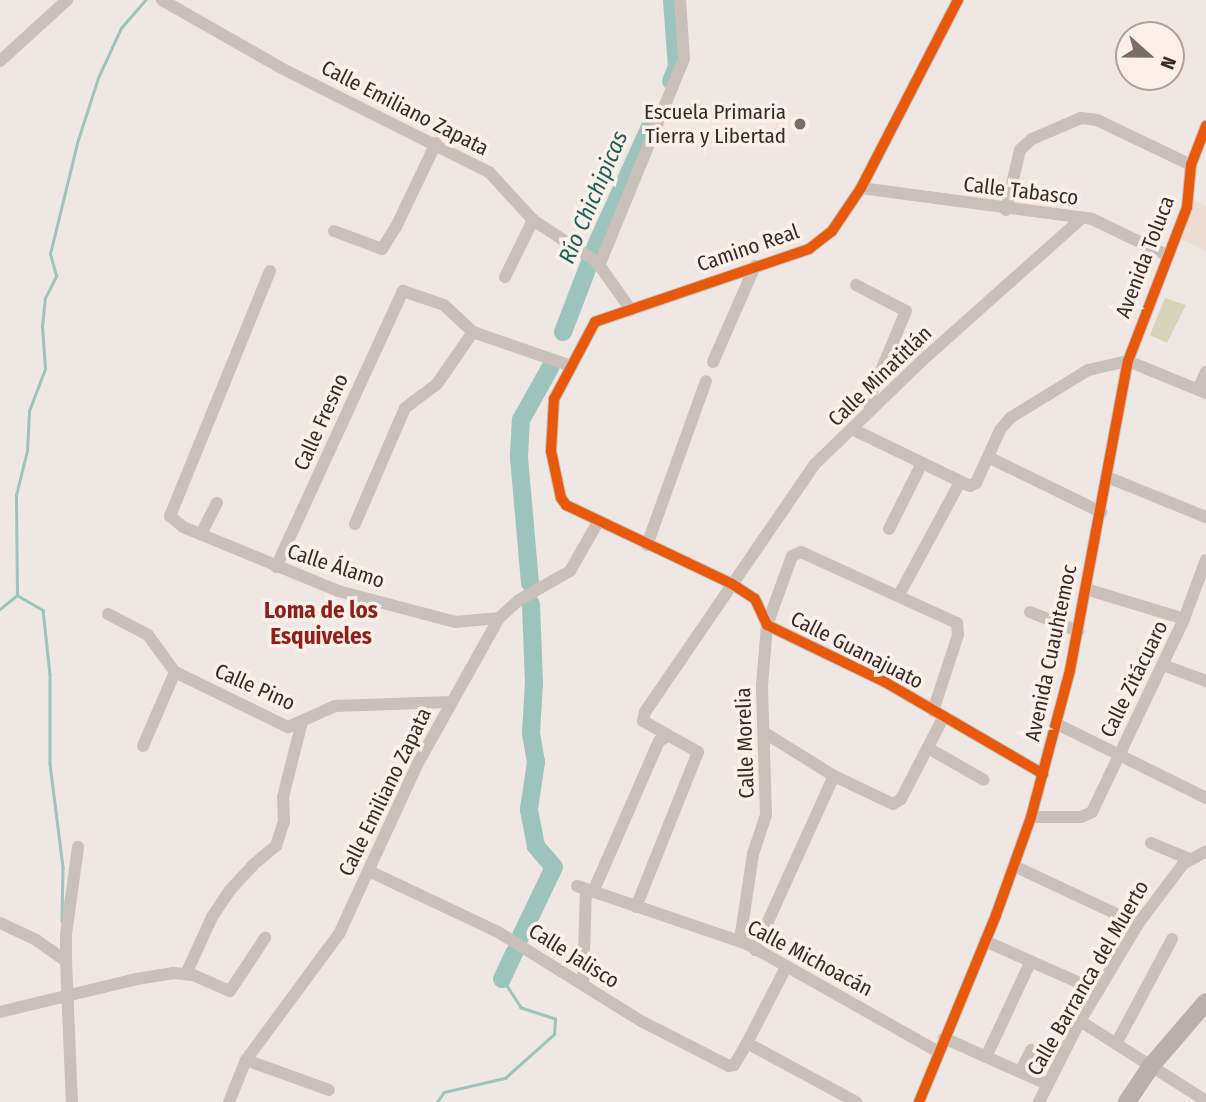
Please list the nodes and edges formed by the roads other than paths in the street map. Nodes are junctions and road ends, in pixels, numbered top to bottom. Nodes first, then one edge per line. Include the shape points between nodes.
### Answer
1 (67, 0) edge
2 (680, 0) edge
3 (958, 0) edge
4 (162, 1) edge
5 (0, 61) edge
6 (1206, 126) edge
7 (436, 142) junction
8 (1191, 165) junction
9 (861, 188) junction
10 (1006, 210) junction
11 (1081, 219) junction
12 (533, 220) junction
13 (334, 232) dead end
14 (1169, 256) junction
15 (594, 260) junction
16 (755, 266) junction
17 (270, 271) dead end
18 (505, 277) dead end
19 (856, 285) dead end
20 (631, 310) junction
21 (473, 331) junction
22 (1128, 361) junction
23 (713, 362) dead end
24 (571, 366) junction
25 (1206, 372) edge
26 (706, 381) dead end
27 (1202, 391) edge
28 (870, 411) junction
29 (852, 429) junction
30 (988, 457) junction
31 (922, 463) junction
32 (1107, 477) junction
33 (960, 482) junction
34 (217, 503) dead end
35 (1101, 512) junction
36 (1206, 517) edge
37 (598, 522) junction
38 (355, 524) dead end
39 (889, 529) dead end
40 (201, 534) junction
41 (648, 545) junction
42 (1206, 561) edge
43 (276, 567) junction
44 (732, 584) junction
45 (1086, 589) junction
46 (1201, 592) edge
47 (899, 595) junction
48 (1030, 612) dead end
49 (108, 614) dead end
50 (499, 618) junction
51 (1184, 619) junction
52 (767, 625) junction
53 (1078, 631) junction
54 (1163, 665) junction
55 (175, 673) junction
56 (1206, 681) edge
57 (450, 702) junction
58 (938, 714) junction
59 (302, 722) junction
60 (1057, 724) junction
61 (765, 733) junction
62 (666, 737) junction
63 (143, 746) dead end
64 (928, 748) junction
65 (1119, 755) junction
66 (1043, 774) junction
67 (834, 776) junction
68 (984, 780) dead end
69 (1206, 798) edge
70 (1031, 817) junction
71 (1151, 843) dead end
72 (78, 847) dead end
73 (1206, 851) edge
74 (1189, 859) junction
75 (1014, 866) junction
76 (369, 871) junction
77 (585, 889) junction
78 (636, 907) junction
79 (0, 923) edge
80 (1138, 924) junction
81 (265, 939) dead end
82 (1172, 939) dead end
83 (740, 940) junction
84 (985, 941) junction
85 (755, 950) junction
86 (66, 961) junction
87 (1031, 961) junction
88 (786, 967) junction
89 (186, 974) junction
90 (583, 984) junction
91 (1098, 991) junction
92 (67, 995) junction
93 (1206, 1002) edge
94 (0, 1012) edge
95 (1080, 1021) junction
96 (944, 1038) junction
97 (747, 1044) junction
98 (1116, 1044) junction
99 (1031, 1050) dead end
100 (939, 1052) junction
101 (986, 1057) junction
102 (246, 1060) junction
103 (1151, 1066) junction
104 (1020, 1072) junction
105 (1046, 1084) junction
106 (329, 1090) dead end
107 (1206, 1101) edge
108 (72, 1102) edge
109 (229, 1102) edge
110 (856, 1102) edge
111 (919, 1102) edge
112 (1039, 1102) edge
113 (1127, 1102) edge

1 - 5 street
2 - 15 street via 684,60
3 - 9 street, Camino Real
4 - 7 street, Calle Emiliano Zapata via 282,68
6 - 8 street, Avenida Toluca
7 - 12 street, Calle Emiliano Zapata via 496,177
7 - 13 street via 382,249
8 - 10 street via 1097,120 1081,118 1032,139 1020,150
8 - 14 street, Avenida Toluca via 1187,207
9 - 10 street, Calle Tabasco
9 - 16 street, Camino Real via 821,242
10 - 11 street, Calle Tabasco
11 - 14 street, Calle Tabasco via 1092,219
11 - 28 street, Calle Minatitlán
12 - 15 street, Calle Emiliano Zapata
12 - 18 street
14 - 22 street, Avenida Toluca
15 - 20 street, Calle Emiliano Zapata
16 - 20 street, Camino Real
16 - 23 street
17 - 40 street, Calle Álamo via 170,516
19 - 28 street via 906,311 870,397
20 - 24 street, Camino Real via 595,322
21 - 24 street
21 - 38 street via 437,384 405,408
21 - 43 street, Calle Fresno via 444,306 407,290 401,293
22 - 27 street
22 - 30 street via 1088,370 1010,418
22 - 32 street, Avenida Cuauhtemoc
24 - 37 street, Camino Real via 554,399 551,451 563,502
25 - 27 street
26 - 41 street
28 - 29 street, Calle Minatitlán
29 - 31 street
29 - 44 street, Calle Minatitlán via 814,465
30 - 33 street via 976,483
30 - 35 street
31 - 33 street
31 - 39 street
32 - 35 street, Avenida Cuauhtemoc
32 - 36 street
33 - 47 street
34 - 40 street
35 - 45 street, Avenida Cuauhtemoc
37 - 41 street, Calle Guanajuato
37 - 50 street, Calle Emiliano Zapata via 570,571 519,600
40 - 43 street, Calle Álamo
41 - 44 street, Calle Guanajuato
42 - 46 street, Calle Zitácuaro
43 - 50 street, Calle Álamo via 338,591 454,622
44 - 52 street, Calle Guanajuato via 755,599
44 - 62 street, Calle Minatitlán via 643,717
45 - 51 street
45 - 53 street, Avenida Cuauhtemoc
46 - 51 street, Calle Zitácuaro
47 - 52 street, Calle Morelia via 801,552 792,556
47 - 58 street, Calle Morelia via 952,620 959,629
48 - 53 street
49 - 55 street, Calle Pino via 148,635
50 - 57 street, Calle Emiliano Zapata
51 - 54 street, Calle Zitácuaro
52 - 58 street, Calle Guanajuato via 876,677
52 - 61 street, Calle Morelia via 762,685
53 - 60 street, Avenida Cuauhtemoc
54 - 56 street
54 - 65 street, Calle Zitácuaro
55 - 59 street, Calle Pino via 288,727
55 - 63 street
57 - 59 street, Calle Pino via 352,703 322,709
57 - 76 street, Calle Emiliano Zapata
58 - 64 street
58 - 66 street, Calle Guanajuato
59 - 89 street via 276,846 230,890
60 - 65 street
60 - 66 street, Avenida Cuauhtemoc
61 - 67 street
61 - 83 street, Calle Morelia via 766,815 753,854
62 - 77 street via 659,741
62 - 78 street via 695,748 697,754
64 - 67 street via 896,803
64 - 68 street
65 - 69 street
65 - 70 street, Calle Zitácuaro via 1092,812 1081,817
66 - 70 street, Avenida Cuauhtemoc
67 - 85 street
70 - 75 street, Avenida Cuauhtemoc
71 - 74 street
72 - 86 street
73 - 74 street, Calle Barranca del Muerto
74 - 80 street, Calle Barranca del Muerto
75 - 80 street
75 - 84 street, Avenida Cuauhtemoc
76 - 90 street, Calle Jalisco via 498,932
76 - 102 street, Calle Emiliano Zapata via 339,934
77 - 78 street, Calle Michoacán
77 - 90 street
78 - 83 street, Calle Michoacán
79 - 86 street
80 - 91 street, Calle Barranca del Muerto
81 - 89 street via 234,988 228,990
82 - 98 street
83 - 85 street, Calle Michoacán
84 - 87 street
84 - 96 street, Avenida Cuauhtemoc
85 - 88 street, Calle Michoacán
86 - 92 street
87 - 91 street
87 - 101 street
88 - 97 street, Calle Jalisco
88 - 100 street, Calle Michoacán
89 - 92 street via 136,979
90 - 97 street, Calle Jalisco via 641,1021 725,1064 734,1065
91 - 95 street, Calle Barranca del Muerto
92 - 94 street
92 - 108 street
93 - 103 main road
95 - 98 street
95 - 105 street, Calle Barranca del Muerto
96 - 100 street, Avenida Cuauhtemoc
96 - 101 street
97 - 110 street
98 - 103 street
99 - 104 street
100 - 111 street, Avenida Cuauhtemoc
101 - 104 street
102 - 106 street
102 - 109 street, Calle Emiliano Zapata
103 - 107 street
103 - 113 main road
104 - 105 street
105 - 112 street, Calle Barranca del Muerto

